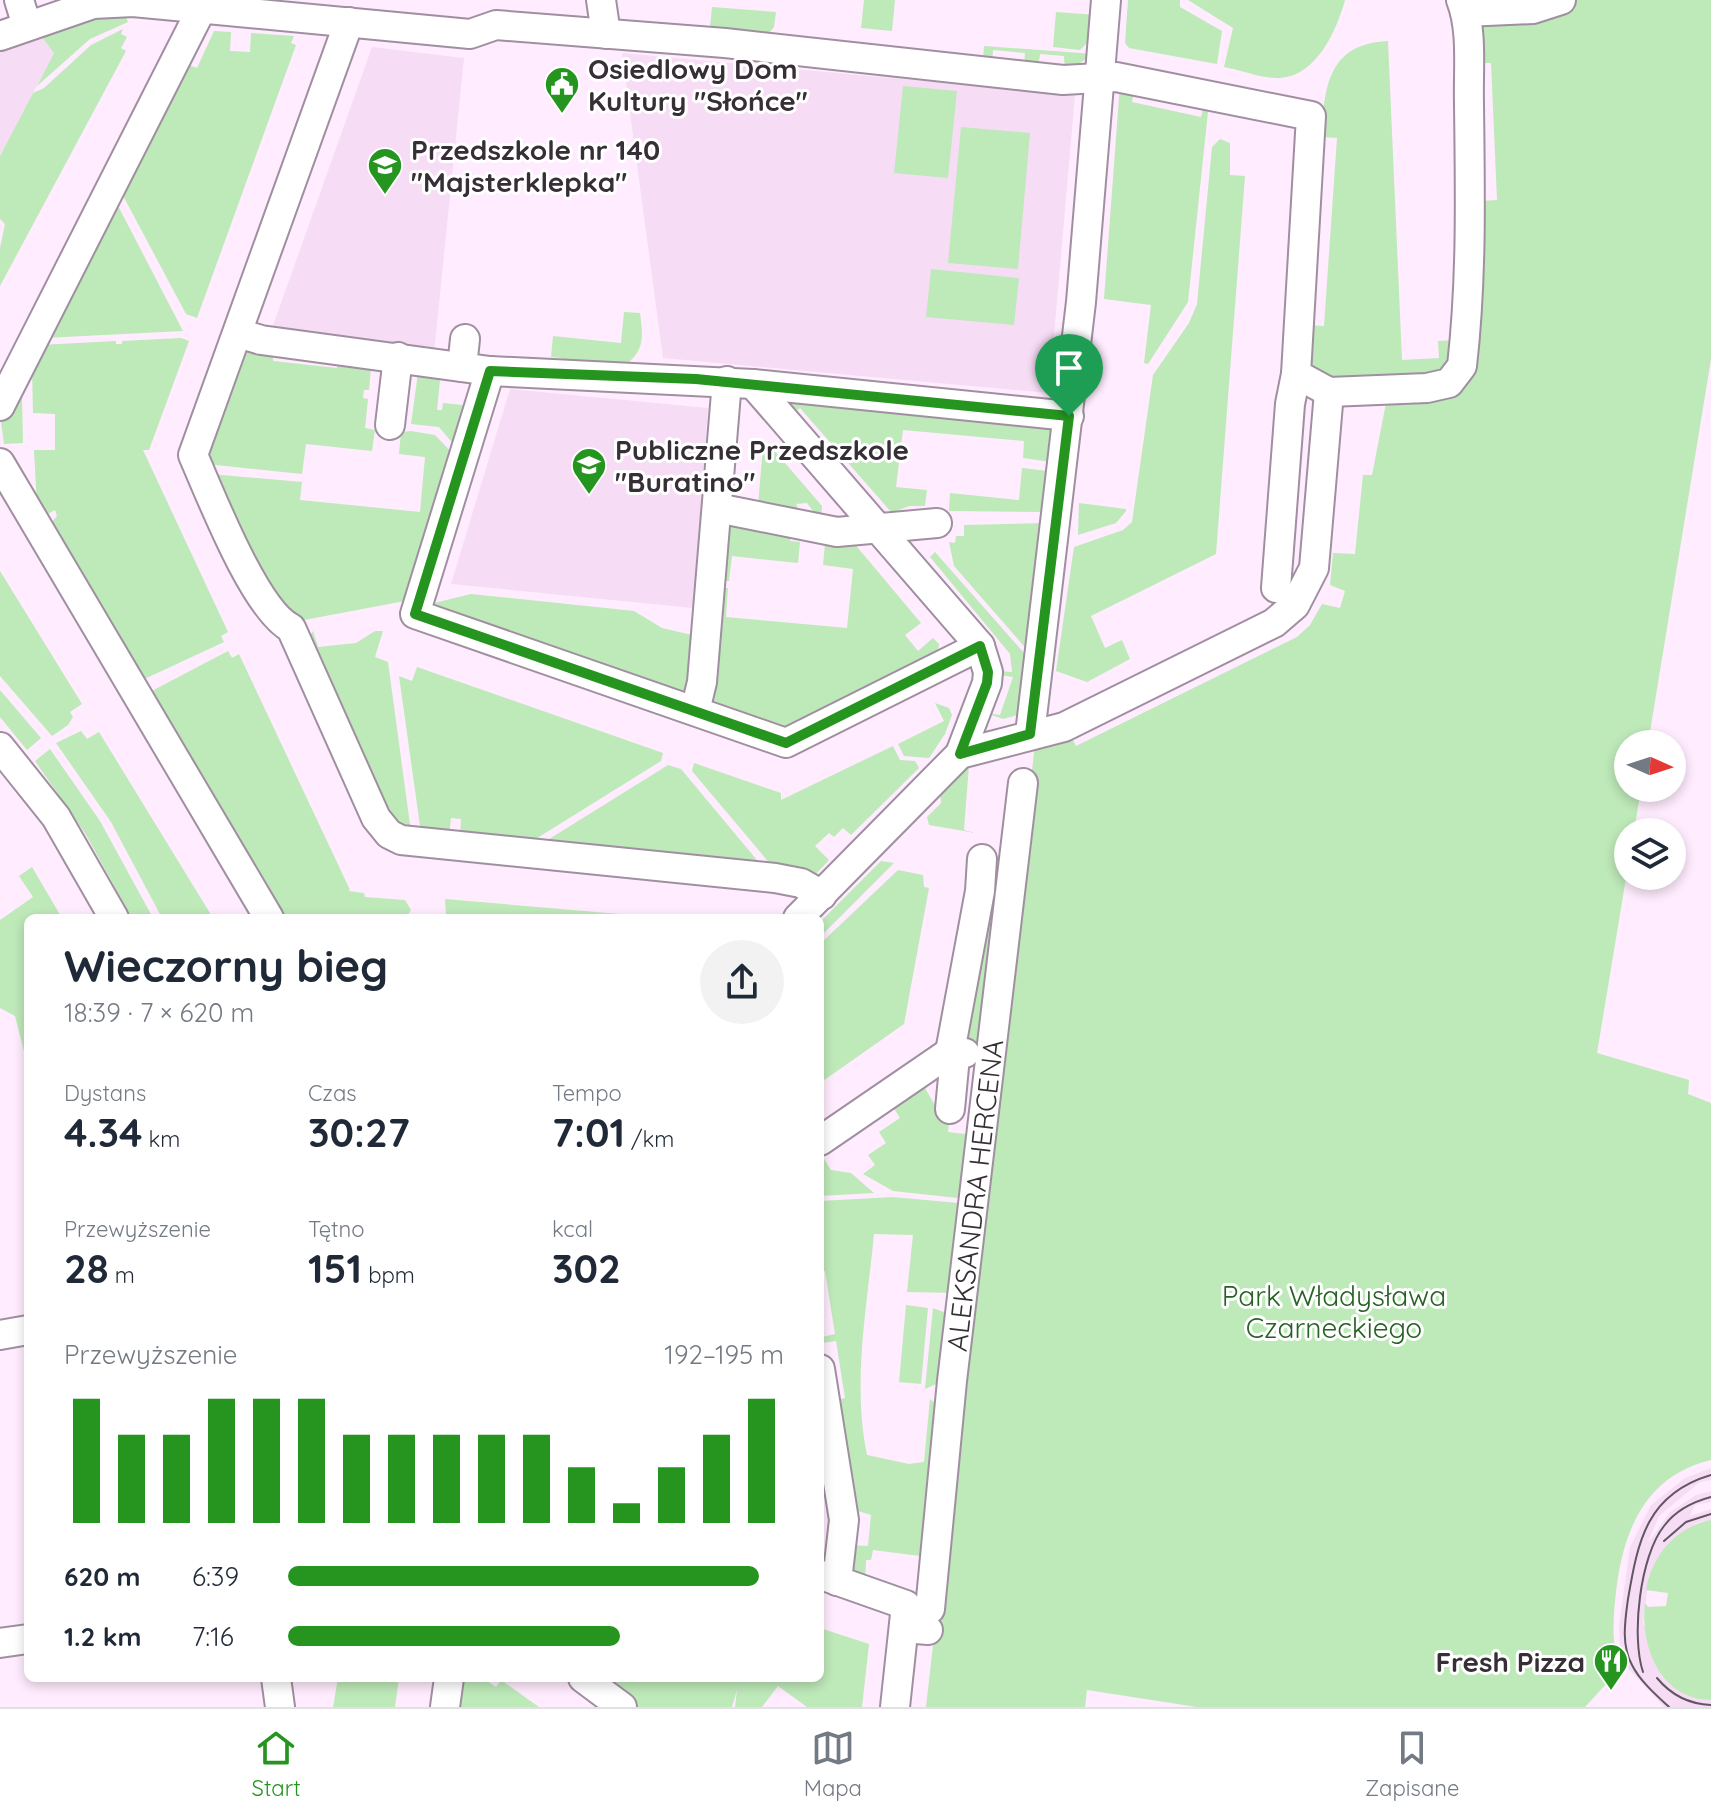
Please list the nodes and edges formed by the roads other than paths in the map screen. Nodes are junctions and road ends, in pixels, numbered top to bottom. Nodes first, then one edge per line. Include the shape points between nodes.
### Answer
1 (601, 0) edge
2 (1106, 0) edge
3 (1561, 0) edge
4 (1463, 6) edge
5 (202, 8) junction
6 (23, 13) edge
7 (341, 15) edge
8 (606, 34) junction
9 (0, 36) edge
10 (1100, 76) junction
11 (238, 333) junction
12 (465, 339) dead end
13 (398, 357) junction
14 (476, 369) junction
15 (1296, 374) junction
16 (740, 383) junction
17 (1329, 392) junction
18 (0, 406) edge
19 (1069, 416) junction
20 (390, 425) dead end
21 (0, 463) edge
22 (717, 508) junction
23 (937, 523) dead end
24 (879, 529) junction
25 (1276, 588) dead end
26 (980, 646) junction
27 (695, 711) junction
28 (1030, 734) junction
29 (0, 747) edge
30 (960, 754) junction
31 (1023, 783) dead end
32 (982, 859) dead end
33 (822, 895) junction
34 (112, 914) edge
35 (267, 914) edge
36 (802, 914) edge
37 (950, 1052) junction
38 (990, 1054) junction
39 (950, 1109) dead end
40 (824, 1138) edge
41 (24, 1331) edge
42 (0, 1335) edge
43 (824, 1395) edge
44 (828, 1578) edge
45 (921, 1622) junction
46 (24, 1640) edge
47 (0, 1643) edge
48 (277, 1682) edge
49 (448, 1682) edge
50 (588, 1682) edge
51 (280, 1707) edge
52 (445, 1707) edge
53 (622, 1707) edge
54 (895, 1707) edge

1 - 8 street
2 - 10 street
3 - 4 street via 1533,9
4 - 17 street via 1472,220 1462,366 1455,379 1437,387
5 - 6 street via 105,2
5 - 7 street
5 - 18 street
6 - 9 street
7 - 8 street via 470,34 496,25
7 - 11 street
8 - 10 street via 1063,80
10 - 15 street via 1311,116
10 - 19 street
11 - 13 street
11 - 33 street via 193,455 262,602 291,628 376,818 389,834 426,843 775,878 801,883
12 - 14 street
13 - 14 street
13 - 20 street
14 - 16 street
14 - 27 street via 415,614
15 - 17 street
15 - 25 street
16 - 19 street
16 - 22 street
16 - 24 street
17 - 28 street via 1314,568 1289,612 1064,727
19 - 28 street
21 - 35 street
22 - 24 street via 837,532
22 - 27 street
23 - 24 street
24 - 26 street
26 - 27 street via 786,743
26 - 30 street via 987,683
28 - 30 street
29 - 34 street via 56,817
30 - 33 street
31 - 38 street, ALEKSANDRA HERCENA
32 - 37 street
33 - 36 street
37 - 38 street
37 - 39 street
37 - 40 street
38 - 45 street, ALEKSANDRA HERCENA
41 - 42 street
43 - 44 street via 844,1520
44 - 45 street via 906,1605
45 - 54 street, ALEKSANDRA HERCENA
46 - 47 street
48 - 51 street
49 - 52 street
50 - 53 street

